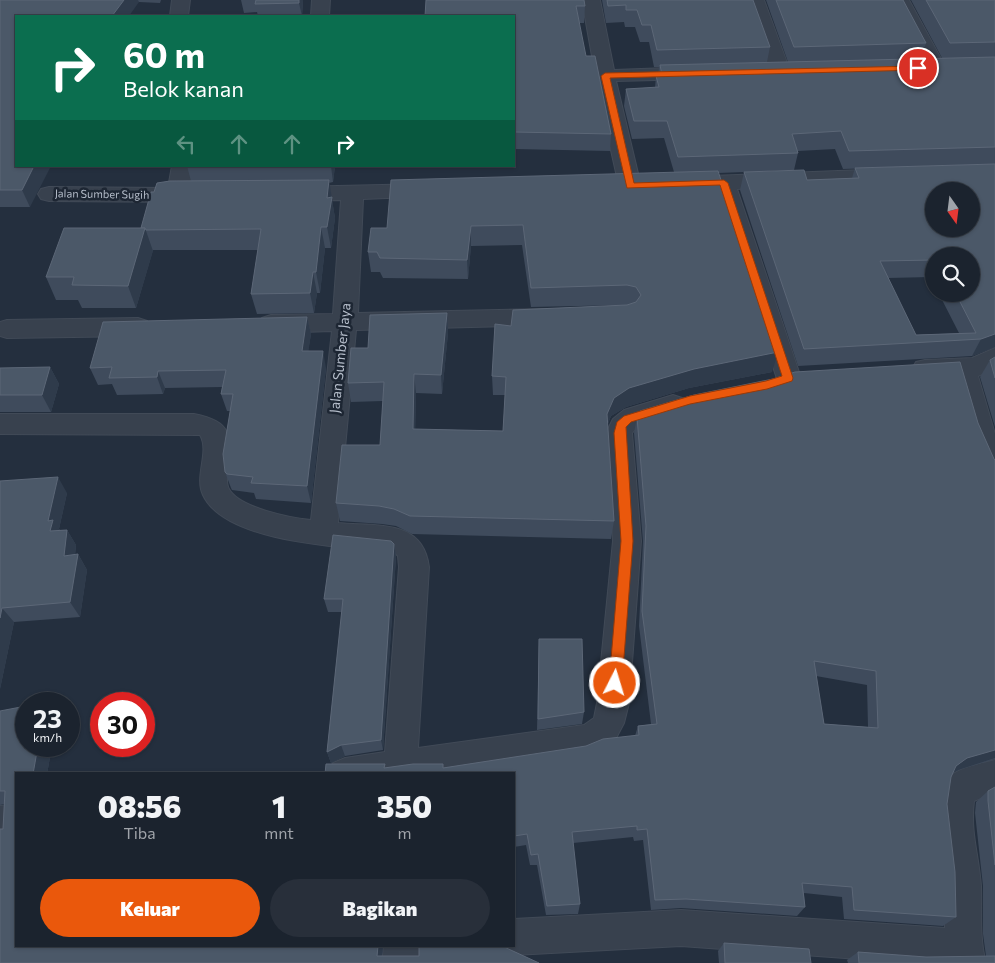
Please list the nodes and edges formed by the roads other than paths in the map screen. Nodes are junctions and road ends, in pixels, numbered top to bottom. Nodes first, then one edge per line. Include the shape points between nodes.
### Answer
1 (181, 0) edge
2 (321, 0) edge
3 (591, 0) edge
4 (755, 0) edge
5 (900, 0) edge
6 (179, 15) edge
7 (320, 15) edge
8 (956, 67) edge
9 (760, 71) edge
10 (712, 73) edge
11 (605, 76) junction
12 (183, 167) edge
13 (908, 175) edge
14 (724, 183) junction
15 (448, 191) edge
16 (352, 193) junction
17 (49, 194) dead end
18 (274, 194) edge
19 (178, 195) junction
20 (207, 195) edge
21 (574, 316) edge
22 (345, 323) junction
23 (245, 325) edge
24 (156, 326) edge
25 (7, 329) dead end
26 (995, 357) edge
27 (963, 368) junction
28 (902, 370) edge
29 (759, 386) edge
30 (700, 398) edge
31 (0, 424) edge
32 (995, 467) edge
33 (325, 522) dead end
34 (400, 770) edge
35 (372, 772) edge
36 (995, 776) edge
37 (15, 821) edge
38 (0, 823) edge
39 (515, 937) edge
40 (402, 947) edge
41 (965, 955) edge
42 (402, 963) edge

1 - 6 street
2 - 7 street
3 - 11 street
4 - 9 street via 789,71
5 - 8 street via 927,68
10 - 11 street
11 - 14 street via 640,185
12 - 19 street
13 - 14 street
14 - 29 street via 801,377
15 - 16 street
16 - 18 street
16 - 22 street, Jalan Sumber Jaya
17 - 19 street, Jalan Sumber Sugih
19 - 20 street, Jalan Sumber Sugih
21 - 22 street
22 - 23 street
22 - 33 street, Jalan Sumber Jaya
24 - 25 street
26 - 27 street via 984,365
27 - 28 street
27 - 32 street via 983,439
30 - 34 street via 628,419 621,425 627,541 614,703 609,725 603,733 584,741
31 - 34 street via 194,424 210,428 216,438 212,481 219,499 239,514 272,524 401,541 408,546 413,554 414,567
34 - 35 street
36 - 41 street via 976,781 958,792 954,823 962,884
37 - 38 street
39 - 41 street via 681,928
40 - 42 street

